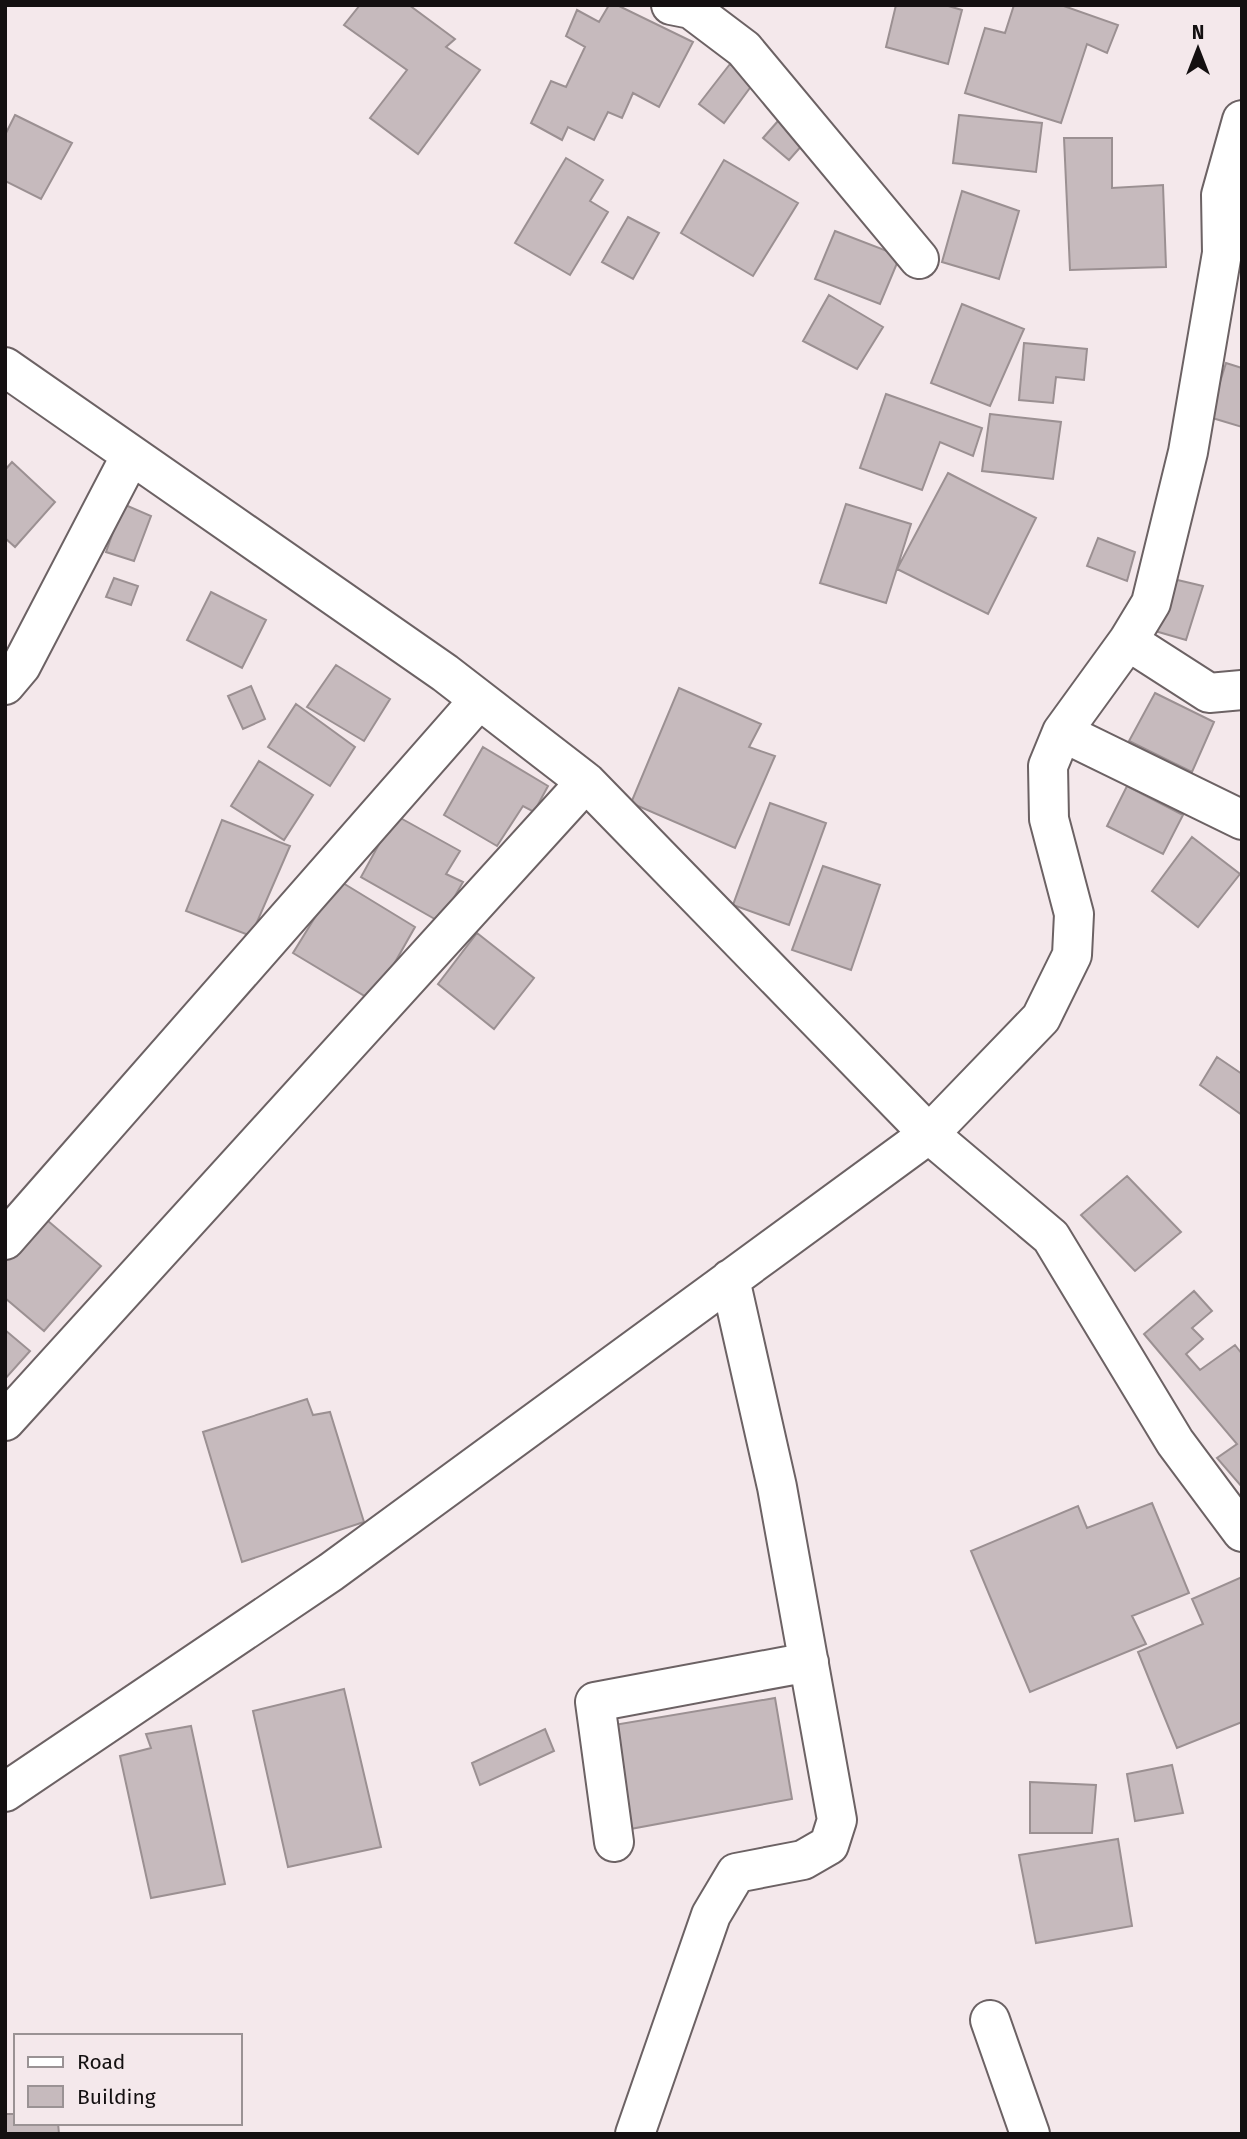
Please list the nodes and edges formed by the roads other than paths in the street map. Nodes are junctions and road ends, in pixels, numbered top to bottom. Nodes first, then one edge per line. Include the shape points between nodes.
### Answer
1 (671, 5) edge
2 (1242, 120) edge
3 (919, 259) dead end
4 (5, 367) edge
5 (131, 455) junction
6 (1128, 641) junction
7 (5, 685) edge
8 (1242, 690) edge
9 (480, 700) junction
10 (1062, 732) junction
11 (586, 782) junction
12 (1242, 820) edge
13 (929, 1134) junction
14 (5, 1240) edge
15 (730, 1279) junction
16 (5, 1422) edge
17 (1242, 1532) edge
18 (809, 1662) junction
19 (5, 1792) edge
20 (614, 1842) dead end
21 (990, 2020) dead end
22 (635, 2134) edge
23 (1030, 2134) edge

1 - 3 street via 691,9 744,49
2 - 6 street via 1221,195 1222,253 1188,452 1150,603
4 - 5 street
5 - 7 street via 21,666
5 - 9 street
6 - 8 street via 1209,693
6 - 10 street
9 - 11 street
9 - 14 street
10 - 12 street
10 - 13 street via 1048,766 1049,818 1074,914 1072,955 1041,1018
11 - 13 street
11 - 16 street
13 - 15 street
13 - 17 street via 1051,1237 1175,1442
15 - 18 street via 778,1487
15 - 19 street via 331,1572
18 - 20 street via 595,1702
18 - 22 street via 837,1820 829,1845 803,1860 736,1873 711,1915
21 - 23 street

